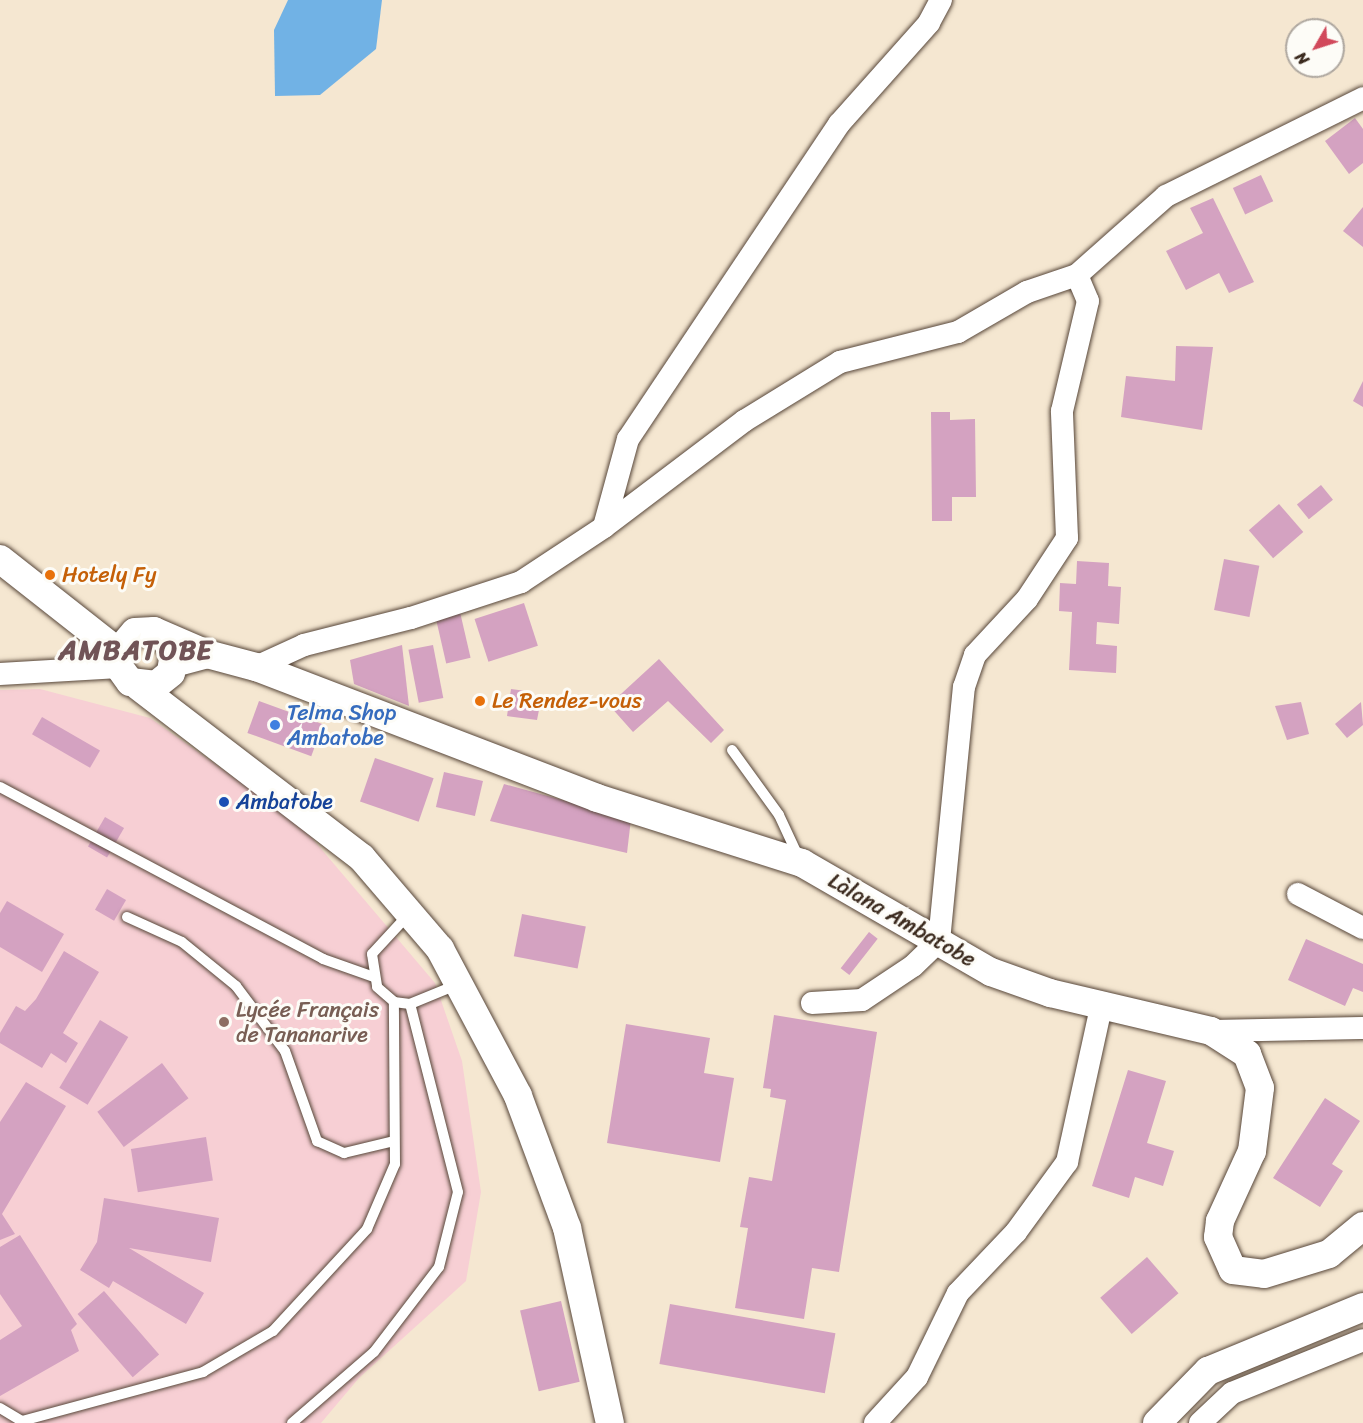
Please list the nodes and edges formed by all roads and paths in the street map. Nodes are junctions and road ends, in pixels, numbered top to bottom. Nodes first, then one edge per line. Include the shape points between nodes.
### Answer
1 (941, 0) edge
2 (1363, 98) edge
3 (1077, 275) junction
4 (604, 527) junction
5 (0, 559) edge
6 (75, 615) junction
7 (153, 633) junction
8 (207, 654) junction
9 (256, 667) junction
10 (125, 668) junction
11 (172, 668) junction
12 (0, 674) edge
13 (189, 724) junction
14 (732, 750) dead end
15 (0, 787) edge
16 (802, 863) junction
17 (1298, 894) dead end
18 (410, 913) junction
19 (127, 917) dead end
20 (1363, 928) edge
21 (939, 941) junction
22 (374, 977) junction
23 (459, 984) junction
24 (394, 1002) junction
25 (812, 1003) dead end
26 (1102, 1003) junction
27 (410, 1004) junction
28 (1363, 1028) edge
29 (1211, 1031) junction
30 (394, 1141) junction
31 (1363, 1226) edge
32 (1363, 1307) edge
33 (1363, 1340) edge
34 (0, 1408) edge
35 (292, 1423) edge
36 (610, 1423) edge
37 (875, 1423) edge
38 (1156, 1423) edge
39 (1200, 1423) edge

1 - 4 street via 929,23 839,124 628,440
2 - 3 street via 1166,196
3 - 4 street via 1027,292 958,332 840,362 744,421
3 - 21 street via 1088,301 1062,411 1067,538 1027,599 975,655 964,687
4 - 9 street via 521,582 411,618 304,645
5 - 6 street
6 - 7 street, Làlana Ambatobe
6 - 10 street
7 - 8 street, Làlana Ambatobe
7 - 10 street via 127,637
7 - 11 street
8 - 9 street, Làlana Ambatobe
8 - 11 street
9 - 16 street, Làlana Ambatobe via 597,798
10 - 11 street via 156,685
10 - 12 street
10 - 13 street
11 - 13 street
13 - 18 street via 362,858
14 - 16 lane via 779,815
15 - 22 lane via 323,959
16 - 21 street, Làlana Ambatobe
17 - 20 street
18 - 22 lane via 372,954
18 - 23 street via 440,949
19 - 30 lane via 182,942 236,986 285,1051 317,1141 344,1153
21 - 25 street via 913,966 862,1000
21 - 26 street, Làlana Ambatobe via 991,972
22 - 24 lane
23 - 27 lane
23 - 36 street via 518,1096 567,1228
24 - 27 lane
24 - 30 lane
26 - 29 street, Làlana Ambatobe
26 - 37 street via 1067,1162 1016,1232 958,1293 917,1377
27 - 35 lane via 458,1192 439,1267 374,1352
28 - 29 street
29 - 31 street, Làlana Ambatobe via 1247,1054 1260,1088 1252,1152 1220,1221 1218,1238 1233,1270 1264,1274 1329,1254
30 - 34 lane via 394,1164 367,1229 273,1331 203,1371 22,1421
32 - 38 street via 1208,1371
33 - 39 street via 1232,1393

